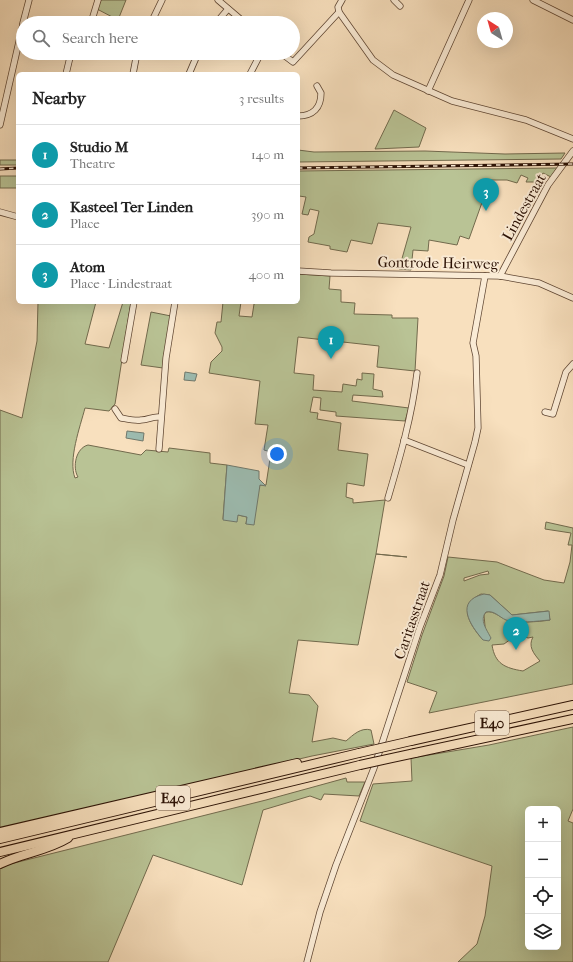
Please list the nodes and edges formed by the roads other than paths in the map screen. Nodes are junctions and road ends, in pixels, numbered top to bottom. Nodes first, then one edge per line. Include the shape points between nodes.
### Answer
1 (29, 0) edge
2 (98, 0) edge
3 (162, 0) edge
4 (218, 0) edge
5 (342, 0) edge
6 (394, 0) edge
7 (469, 0) edge
8 (533, 0) edge
9 (400, 6) dead end
10 (228, 9) junction
11 (339, 12) junction
12 (25, 16) edge
13 (93, 16) edge
14 (154, 16) edge
15 (222, 16) edge
16 (236, 16) edge
17 (573, 20) edge
18 (300, 54) edge
19 (16, 60) edge
20 (69, 60) edge
21 (135, 60) edge
22 (195, 60) edge
23 (257, 60) edge
24 (66, 72) edge
25 (133, 72) edge
26 (190, 72) edge
27 (251, 72) edge
28 (318, 86) dead end
29 (428, 91) junction
30 (300, 116) edge
31 (0, 125) edge
32 (573, 139) edge
33 (573, 151) edge
34 (0, 212) edge
35 (16, 216) edge
36 (300, 271) edge
37 (484, 276) junction
38 (500, 276) junction
39 (573, 298) edge
40 (134, 304) edge
41 (175, 304) edge
42 (124, 360) dead end
43 (573, 364) edge
44 (417, 373) dead end
45 (115, 409) dead end
46 (545, 412) dead end
47 (160, 417) junction
48 (404, 440) junction
49 (159, 449) dead end
50 (468, 465) junction
51 (388, 498) dead end
52 (573, 706) edge
53 (573, 719) edge
54 (347, 756) junction
55 (0, 832) edge
56 (76, 834) junction
57 (0, 839) edge
58 (0, 852) edge
59 (0, 864) edge
60 (306, 962) edge

1 - 12 street
2 - 13 street
3 - 14 street
4 - 10 street
5 - 11 street via 338,7
6 - 9 street
7 - 29 street
8 - 17 street
10 - 15 street
10 - 16 street
11 - 18 street
11 - 29 street via 377,64 393,75
19 - 31 street
20 - 24 street
21 - 25 street
22 - 26 street
23 - 27 street
28 - 30 street via 322,93 316,110 312,114
29 - 32 street via 452,101 526,120
33 - 38 street, Lindestraat via 548,185
34 - 35 street
36 - 37 street, Gontrode Heirweg
37 - 38 street, Gontrode Heirweg
37 - 50 street, Caritasstraat via 473,343 476,356 478,428
38 - 39 street, Gontrode Heirweg via 539,283
40 - 42 street
41 - 47 street
43 - 46 street via 566,372 553,414
44 - 48 street via 414,402
45 - 47 street via 121,418 140,420 153,416
47 - 49 street
48 - 50 street
48 - 51 street
50 - 60 street, Caritasstraat via 440,575 420,627 374,768 336,865
52 - 54 highway, E40, bridge
53 - 56 highway, E40, bridge via 360,765
54 - 55 highway via 314,758
54 - 57 highway, E40
56 - 58 highway, E40
56 - 59 highway via 54,846

